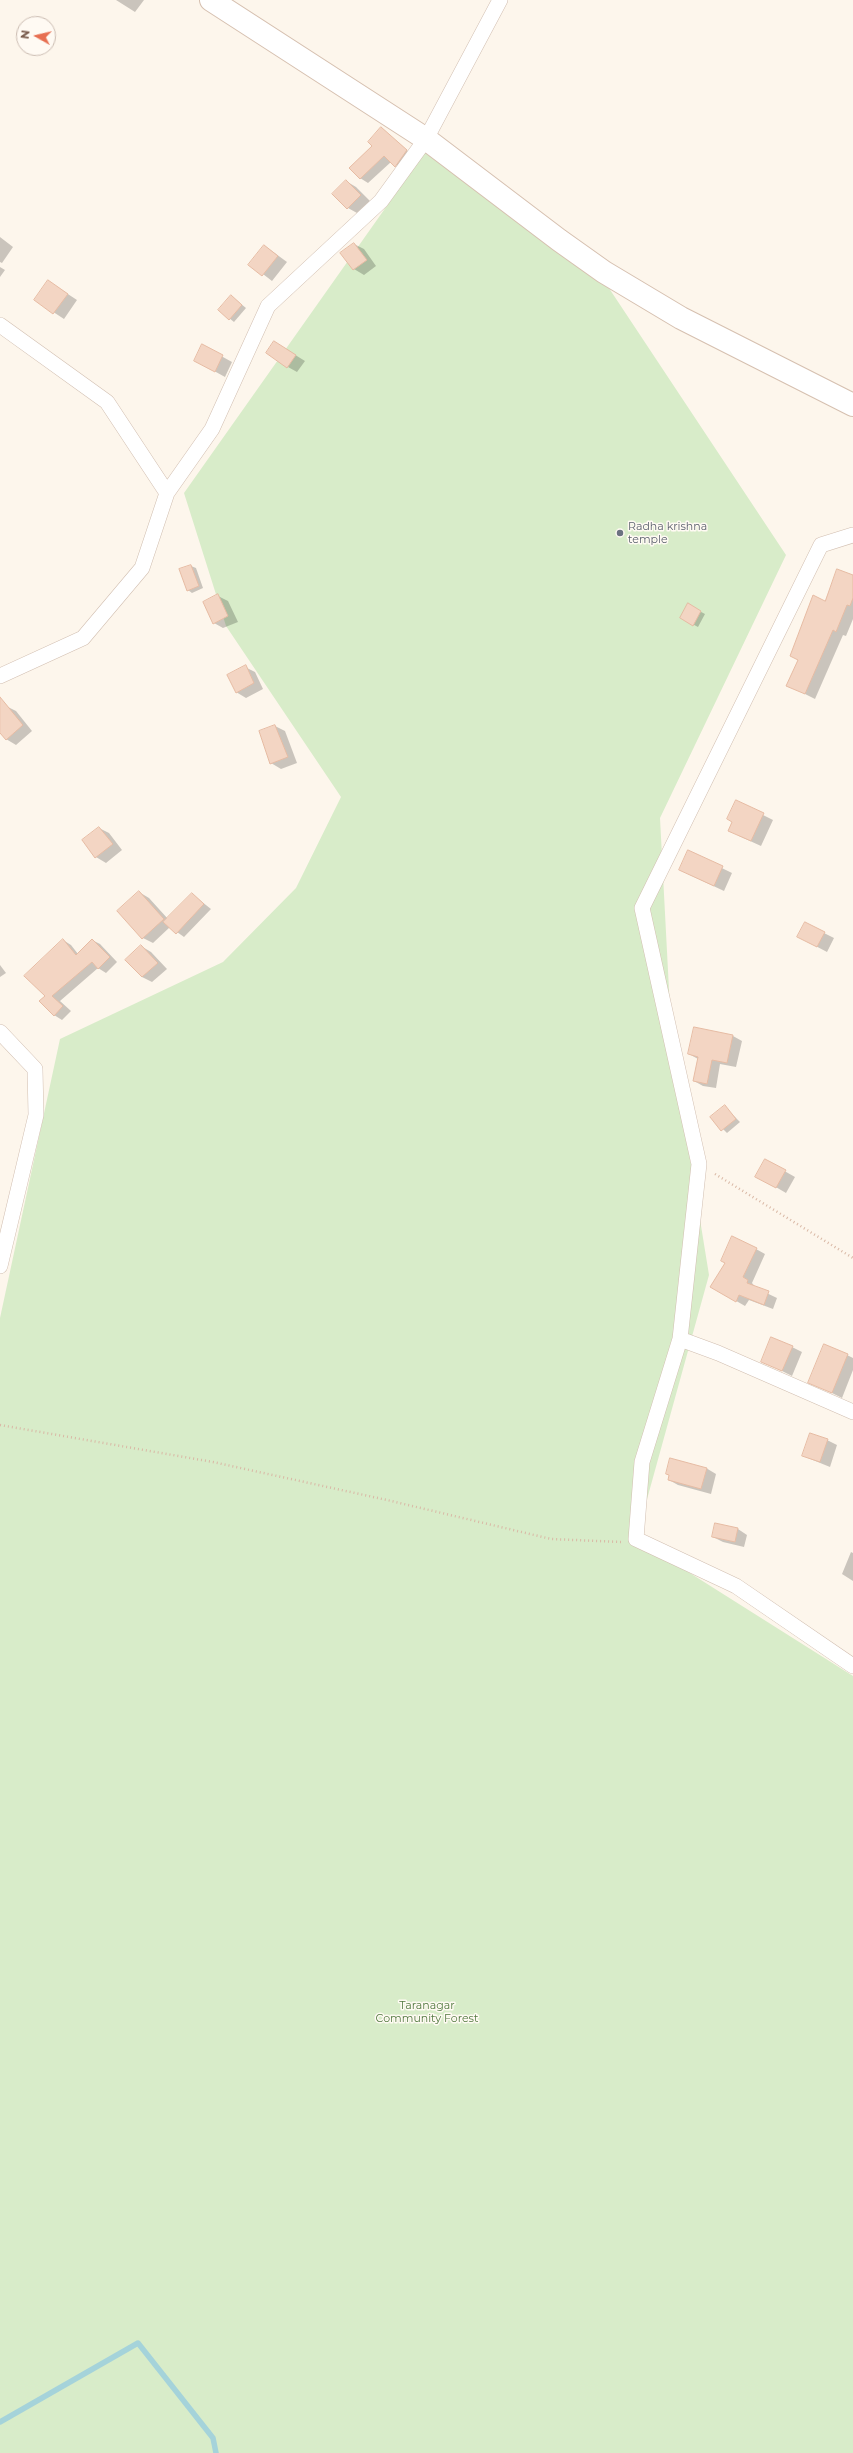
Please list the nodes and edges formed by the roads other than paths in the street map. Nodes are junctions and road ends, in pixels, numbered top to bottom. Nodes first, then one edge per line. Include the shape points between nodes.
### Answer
1 (211, 0) edge
2 (500, 0) edge
3 (426, 138) junction
4 (0, 325) edge
5 (853, 405) edge
6 (167, 493) junction
7 (853, 534) edge
8 (0, 676) edge
9 (0, 1032) edge
10 (0, 1266) edge
11 (680, 1339) junction
12 (853, 1412) edge
13 (853, 1666) edge

1 - 3 street
2 - 3 street
3 - 5 street via 558,240 604,272 681,318
3 - 6 street via 380,201 268,306 212,429
4 - 6 street via 107,402
6 - 8 street via 142,568 83,638
7 - 11 street via 821,545 642,908 699,1164
9 - 10 street via 35,1069 36,1115
11 - 12 street
11 - 13 street via 642,1462 636,1539 736,1586

